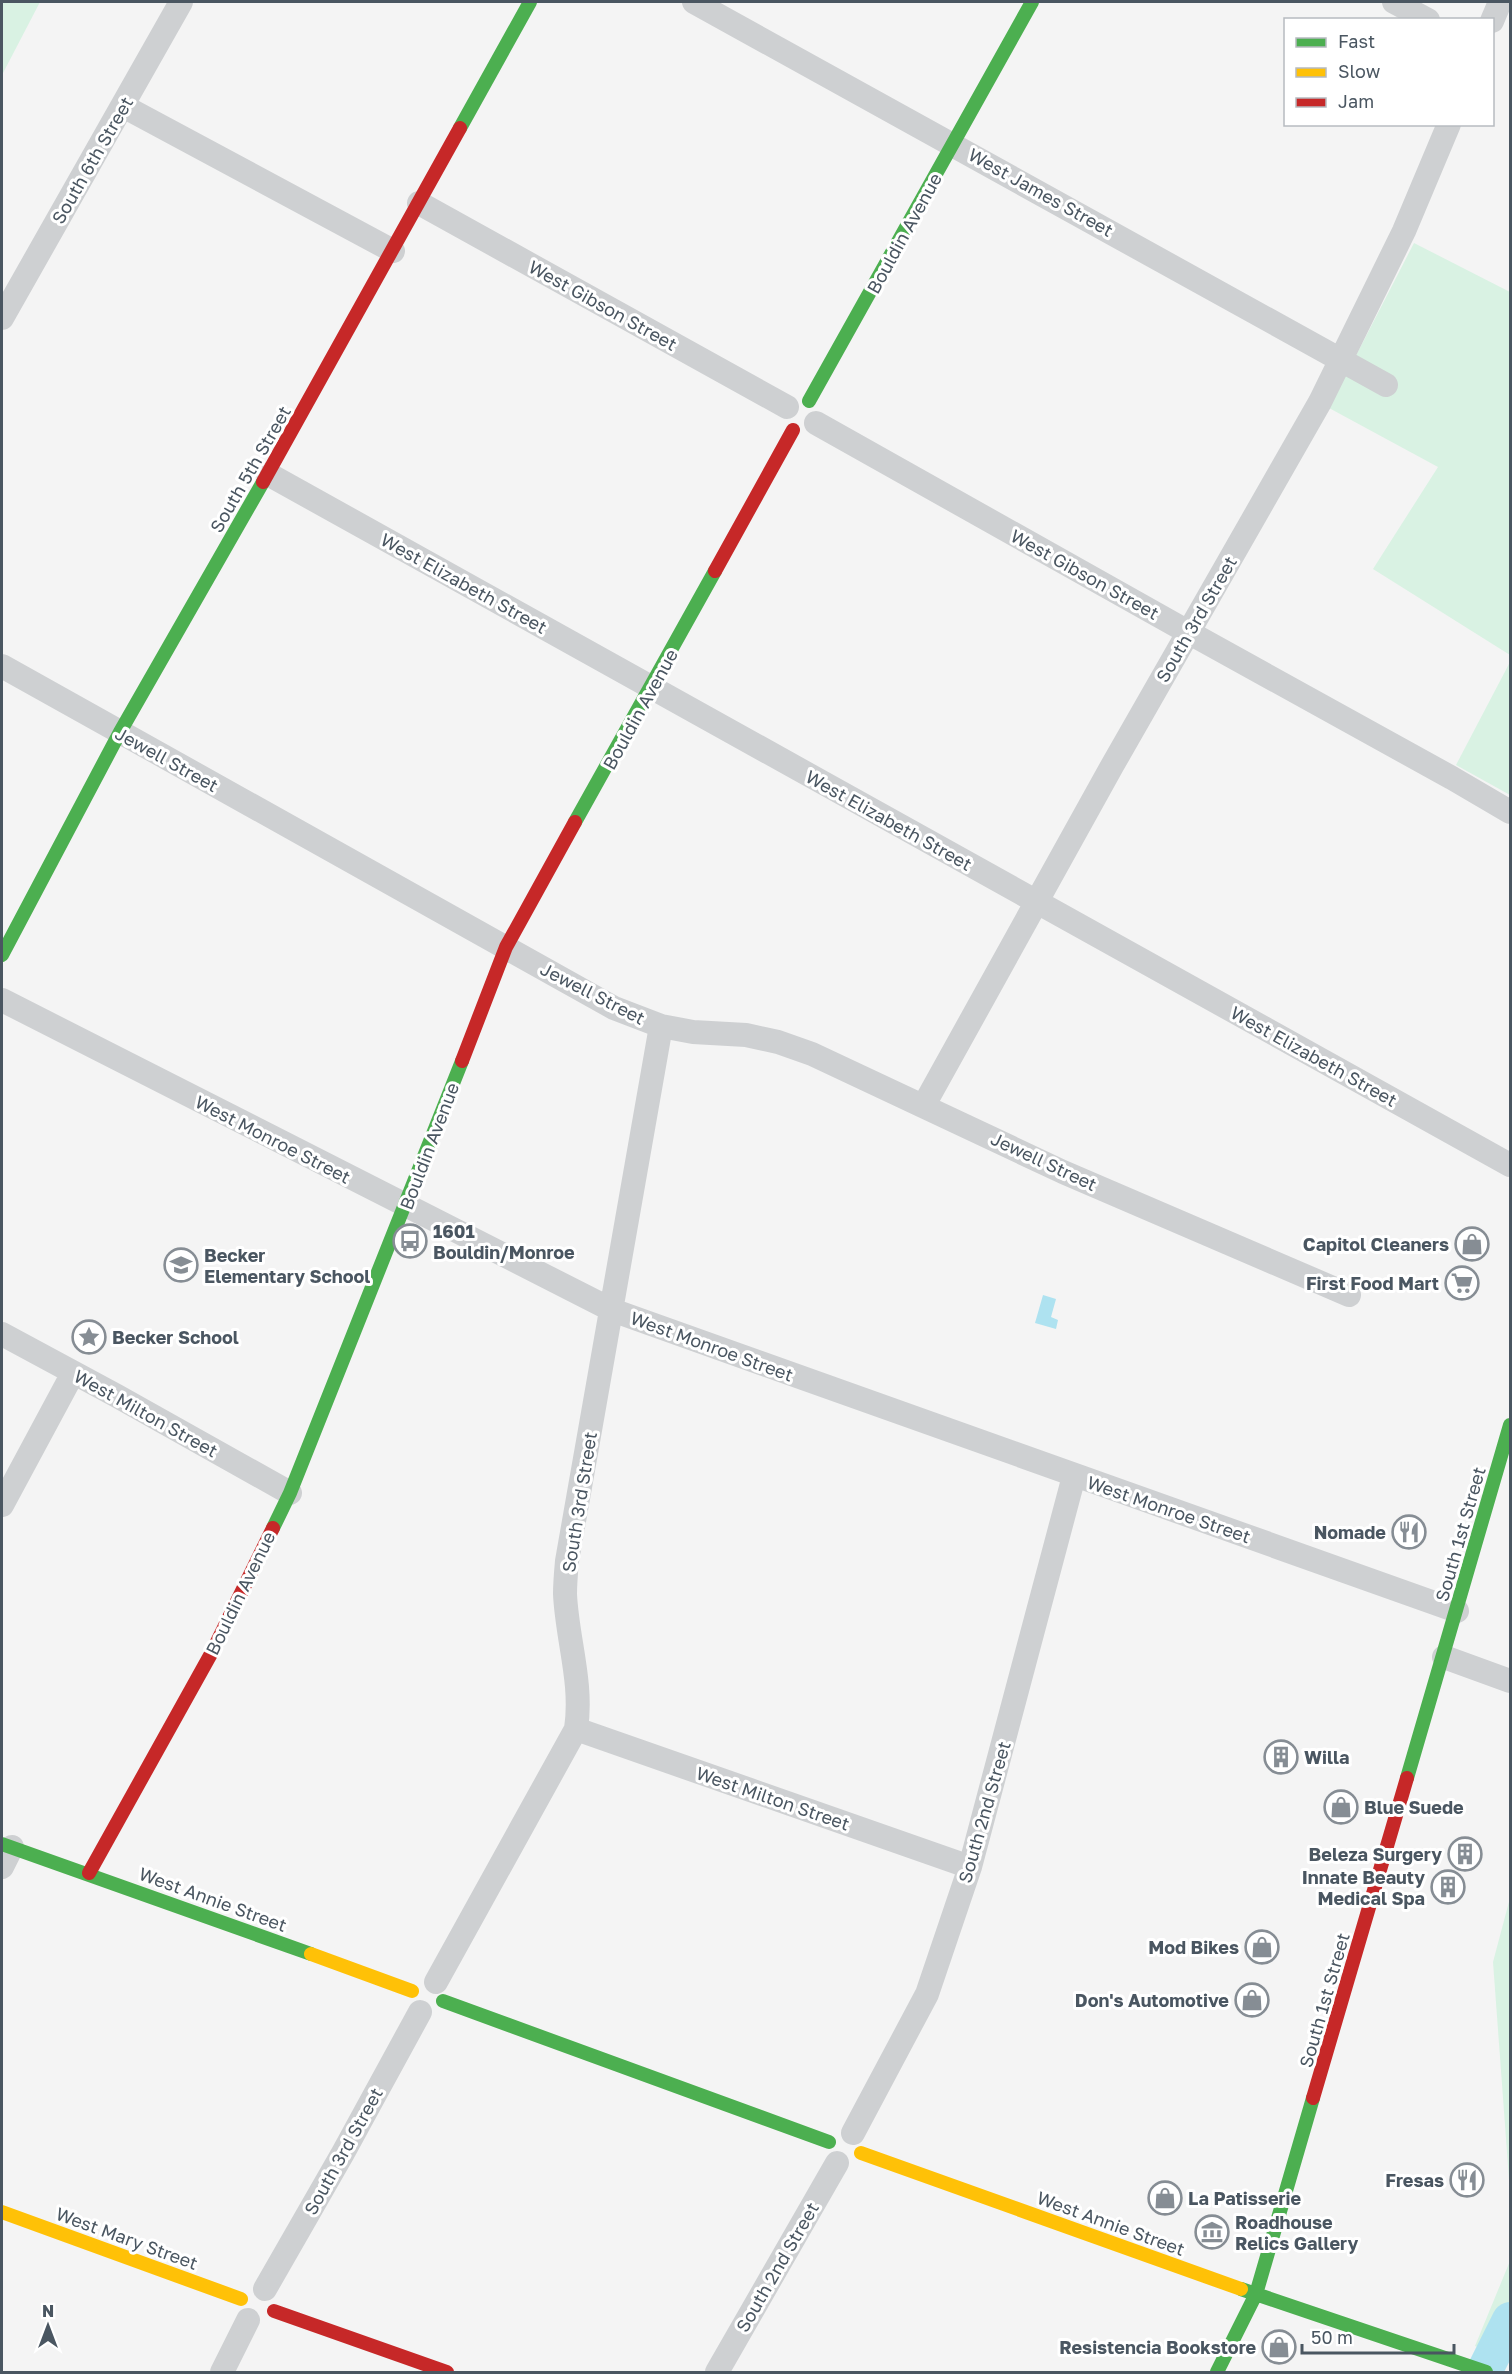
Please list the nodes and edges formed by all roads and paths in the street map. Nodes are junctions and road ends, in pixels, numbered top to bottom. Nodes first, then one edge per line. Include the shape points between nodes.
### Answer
1 (181, 2) edge
2 (530, 2) edge
3 (694, 2) edge
4 (1032, 2) edge
5 (1394, 2) edge
6 (1500, 2) edge
7 (1424, 18) edge
8 (1493, 18) edge
9 (123, 106) junction
10 (1448, 126) edge
11 (954, 144) junction
12 (419, 203) junction
13 (393, 251) junction
14 (2, 318) edge
15 (1341, 360) junction
16 (1386, 385) dead end
17 (801, 415) junction
18 (268, 474) junction
19 (1188, 632) junction
20 (2, 666) edge
21 (652, 688) junction
22 (120, 732) junction
23 (1510, 812) edge
24 (1037, 902) junction
25 (506, 947) junction
26 (2, 955) edge
27 (2, 1000) edge
28 (661, 1026) junction
29 (924, 1105) junction
30 (1510, 1165) edge
31 (405, 1207) junction
32 (1349, 1295) dead end
33 (612, 1310) junction
34 (2, 1334) edge
35 (73, 1373) junction
36 (1510, 1427) edge
37 (1074, 1476) junction
38 (290, 1493) junction
39 (2, 1505) edge
40 (1457, 1611) junction
41 (1444, 1657) junction
42 (1510, 1681) edge
43 (576, 1729) junction
44 (5, 1853) edge
45 (970, 1867) junction
46 (89, 1873) junction
47 (440, 1992) junction
48 (416, 2001) junction
49 (857, 2143) junction
50 (833, 2152) junction
51 (2, 2212) edge
52 (1256, 2294) junction
53 (269, 2300) junction
54 (245, 2310) junction
55 (222, 2373) edge
56 (447, 2373) edge
57 (717, 2373) edge
58 (1217, 2373) edge
59 (1486, 2373) edge

1 - 9 street, South 6th Street
2 - 12 street, South 5th Street
3 - 11 street, West James Street
4 - 11 street, Bouldin Avenue
5 - 7 street
6 - 8 street
9 - 13 street
9 - 14 street, South 6th Street
10 - 15 street, South 3rd Street via 1404,231
11 - 15 street, West James Street
11 - 17 street, Bouldin Avenue
12 - 13 street, South 5th Street
12 - 17 street, West Gibson Street
13 - 18 street, South 5th Street
15 - 16 street, West James Street
15 - 19 street, South 3rd Street
17 - 19 street, West Gibson Street
17 - 21 street, Bouldin Avenue
18 - 21 street, West Elizabeth Street
18 - 22 street, South 5th Street
19 - 23 street, West Gibson Street
19 - 24 street, South 3rd Street
20 - 22 street, Jewell Street
21 - 24 street, West Elizabeth Street
21 - 25 street, Bouldin Avenue
22 - 25 street, Jewell Street
22 - 26 street, South 5th Street
24 - 29 street, South 3rd Street
24 - 30 street, West Elizabeth Street
25 - 28 street, Jewell Street via 614,1008
25 - 31 street, Bouldin Avenue
27 - 31 street, West Monroe Street
28 - 29 street, Jewell Street via 778,1042
28 - 33 street, South 3rd Street
29 - 32 street, Jewell Street via 1063,1172
31 - 33 street, West Monroe Street
31 - 38 street, Bouldin Avenue
33 - 37 street, West Monroe Street
33 - 43 street, South 3rd Street via 567,1561 565,1592 578,1690
34 - 35 street, West Milton Street
35 - 38 street, West Milton Street
35 - 39 street
36 - 40 street, South 1st Street
37 - 40 street, West Monroe Street
37 - 45 street, South 2nd Street
38 - 46 street, Bouldin Avenue via 212,1652
40 - 41 street, South 1st Street
41 - 42 street
41 - 52 street, South 1st Street
43 - 45 street, West Milton Street
43 - 47 street, South 3rd Street
44 - 46 street, West Annie Street
45 - 49 street, South 2nd Street via 927,1994
46 - 48 street, West Annie Street
47 - 48 street via 434,2012
47 - 48 street via 419,1982
47 - 50 street
48 - 53 street, South 3rd Street
49 - 50 street via 851,2163
49 - 50 street via 842,2131 832,2137
49 - 52 street, West Annie Street
50 - 57 street, South 2nd Street
51 - 54 street, West Mary Street
52 - 58 street, South 1st Street
52 - 59 street, West Annie Street
53 - 54 street via 254,2288 248,2290
53 - 54 street via 268,2319 253,2322
53 - 56 street
54 - 55 street

